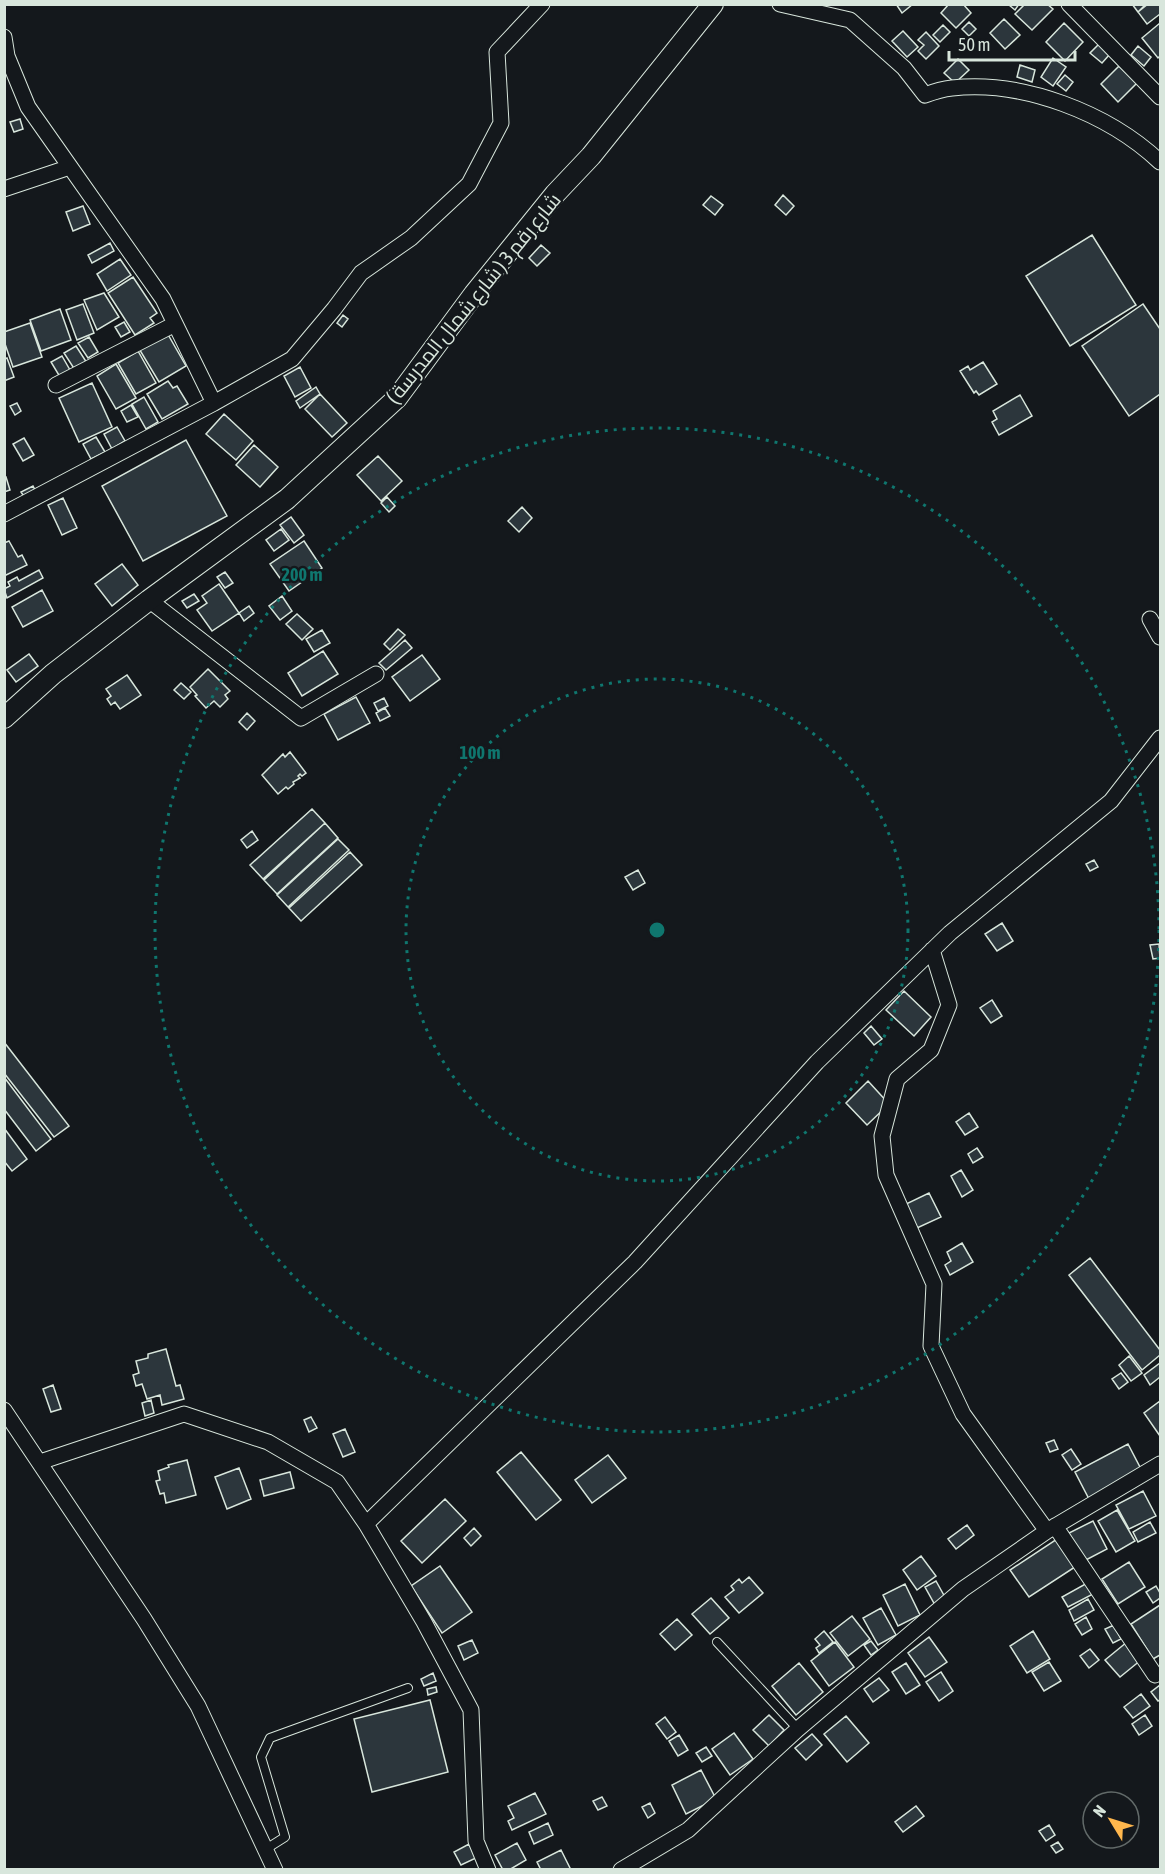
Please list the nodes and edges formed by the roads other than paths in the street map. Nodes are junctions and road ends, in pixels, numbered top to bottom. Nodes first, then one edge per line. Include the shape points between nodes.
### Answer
1 (542, 4) edge
2 (713, 4) edge
3 (780, 4) edge
4 (1069, 4) edge
5 (4, 37) edge
6 (1161, 98) edge
7 (1161, 162) edge
8 (70, 167) junction
9 (4, 189) edge
10 (175, 324) junction
11 (56, 385) dead end
12 (214, 403) junction
13 (4, 514) edge
14 (149, 600) junction
15 (1150, 619) dead end
16 (1161, 637) edge
17 (376, 674) dead end
18 (4, 718) edge
19 (1161, 738) edge
20 (932, 950) junction
21 (4, 1410) edge
22 (40, 1462) junction
23 (1161, 1464) edge
24 (366, 1524) junction
25 (1051, 1529) junction
26 (717, 1642) dead end
27 (1155, 1675) dead end
28 (408, 1688) dead end
29 (798, 1729) junction
30 (266, 1849) junction
31 (275, 1869) edge
32 (488, 1869) edge
33 (621, 1869) edge

1 - 12 street via 496,52 501,123 469,183 411,238 361,273 292,359
2 - 14 street, شارع رقم 3 ( شارع شمال المدرسة ) via 474,294 397,398 287,499
3 - 7 street via 850,20 904,68 925,95 950,88 988,87 1032,93 1071,106 1124,134
4 - 6 street
5 - 8 street via 7,56 28,108
8 - 9 street
8 - 10 street via 163,298
10 - 11 street
10 - 12 street
12 - 13 street
14 - 17 street via 301,718
14 - 18 street, شارع رقم 3 ( شارع شمال المدرسة ) via 53,674
15 - 16 street
19 - 20 street via 1111,801
20 - 24 street via 817,1062 635,1262
20 - 25 street via 949,1005 932,1050 897,1079 882,1136 886,1175 934,1284 931,1346 963,1414
21 - 22 street
22 - 24 street via 184,1414 268,1442 337,1482
22 - 30 street via 198,1707
23 - 25 street
24 - 32 street via 471,1710 476,1841
25 - 27 street
25 - 29 street via 963,1589
26 - 29 lane
28 - 30 lane via 270,1738 261,1757 285,1837
29 - 33 street via 688,1830
30 - 31 street

